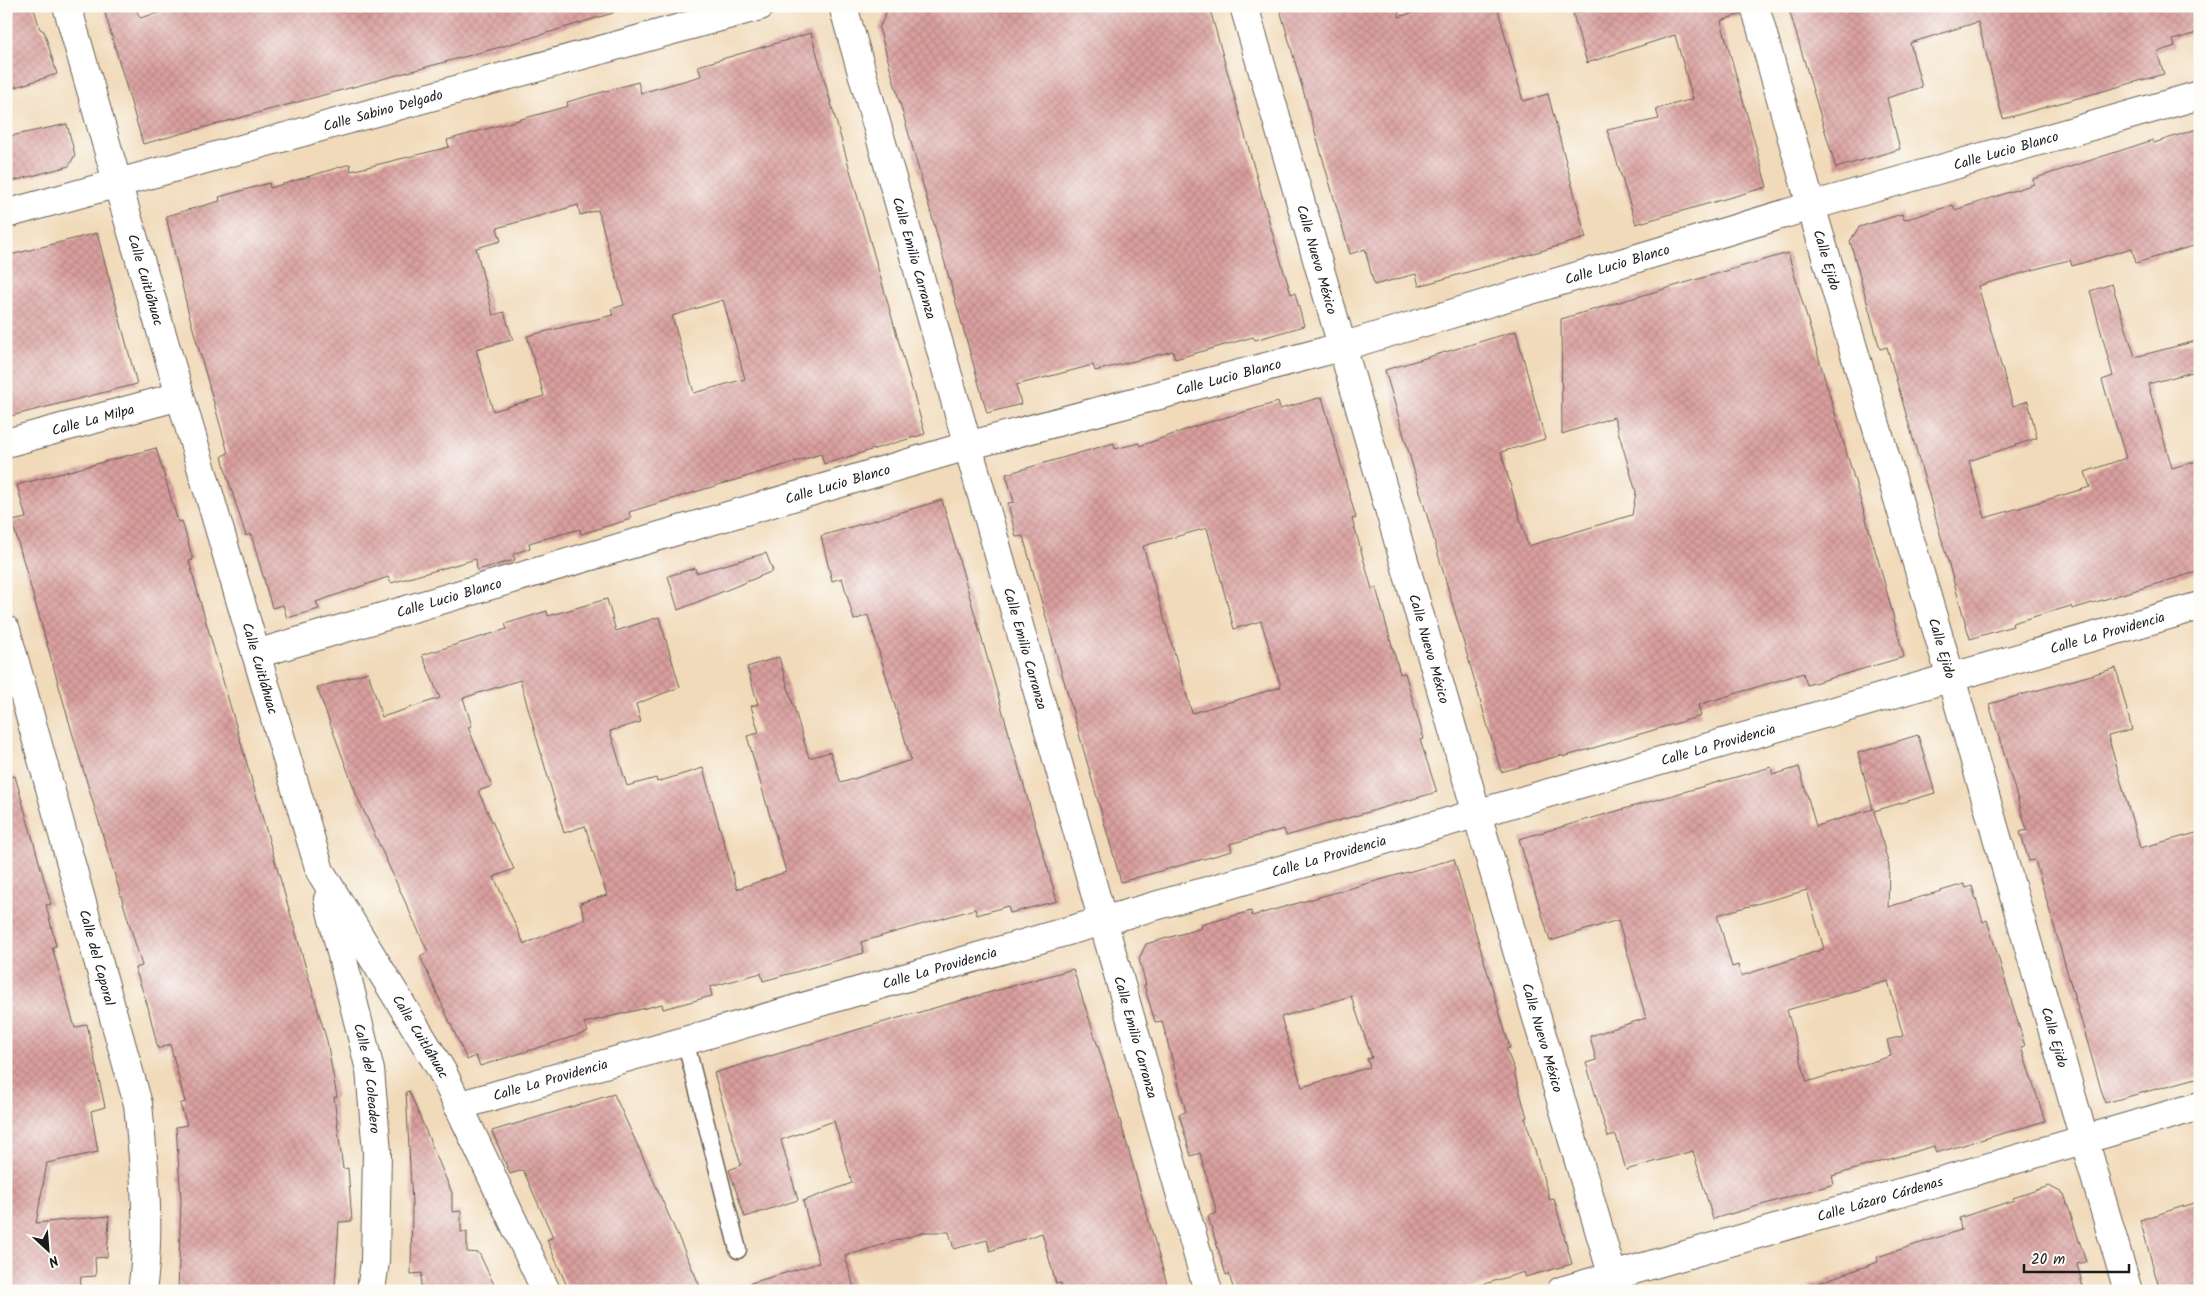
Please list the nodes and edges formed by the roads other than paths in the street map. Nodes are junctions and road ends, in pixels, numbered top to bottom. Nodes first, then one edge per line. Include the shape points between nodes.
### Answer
1 (67, 6) edge
2 (760, 6) edge
3 (843, 6) edge
4 (1244, 6) edge
5 (1755, 6) edge
6 (2200, 95) edge
7 (118, 185) junction
8 (1811, 206) junction
9 (6, 214) edge
10 (1342, 347) junction
11 (180, 396) junction
12 (6, 443) edge
13 (967, 446) junction
14 (2200, 606) edge
15 (6, 630) edge
16 (256, 654) junction
17 (1951, 678) junction
18 (1477, 814) junction
19 (320, 871) junction
20 (1103, 921) junction
21 (685, 1040) junction
22 (458, 1106) junction
23 (2200, 1106) edge
24 (2084, 1140) junction
25 (738, 1250) dead end
26 (1615, 1283) edge
27 (142, 1291) edge
28 (371, 1291) edge
29 (546, 1291) edge
30 (1208, 1291) edge
31 (1561, 1291) edge
32 (2128, 1291) edge

1 - 7 street, Calle Cuitláhuac
2 - 7 street, Calle Sabino Delgado
3 - 13 street, Calle Emilio Carranza
4 - 10 street, Calle Nuevo México
5 - 8 street, Calle Ejido
6 - 8 street, Calle Lucio Blanco
7 - 9 street, Calle Sabino Delgado
7 - 11 street, Calle Cuitláhuac
8 - 10 street, Calle Lucio Blanco
8 - 17 street, Calle Ejido
10 - 13 street, Calle Lucio Blanco
10 - 18 street, Calle Nuevo México
11 - 12 street, Calle La Milpa
11 - 16 street, Calle Cuitláhuac
13 - 16 street, Calle Lucio Blanco
13 - 20 street, Calle Emilio Carranza
14 - 17 street, Calle La Providencia
15 - 27 street, Calle del Caporal via 138,1104 146,1185
16 - 19 street, Calle Cuitláhuac
17 - 18 street, Calle La Providencia
17 - 24 street, Calle Ejido
18 - 20 street, Calle La Providencia
18 - 26 street, Calle Nuevo México
19 - 22 street, Calle Cuitláhuac via 442,1071
19 - 28 street, Calle del Coleadero via 370,1070 377,1152 375,1260
20 - 21 street, Calle La Providencia
20 - 30 street, Calle Emilio Carranza
21 - 22 street, Calle La Providencia
21 - 25 lane
22 - 29 street, Calle Cuitláhuac
23 - 24 street, Calle Lázaro Cárdenas
24 - 26 street, Calle Lázaro Cárdenas
24 - 32 street, Calle Ejido
26 - 31 street, Calle Lázaro Cárdenas

